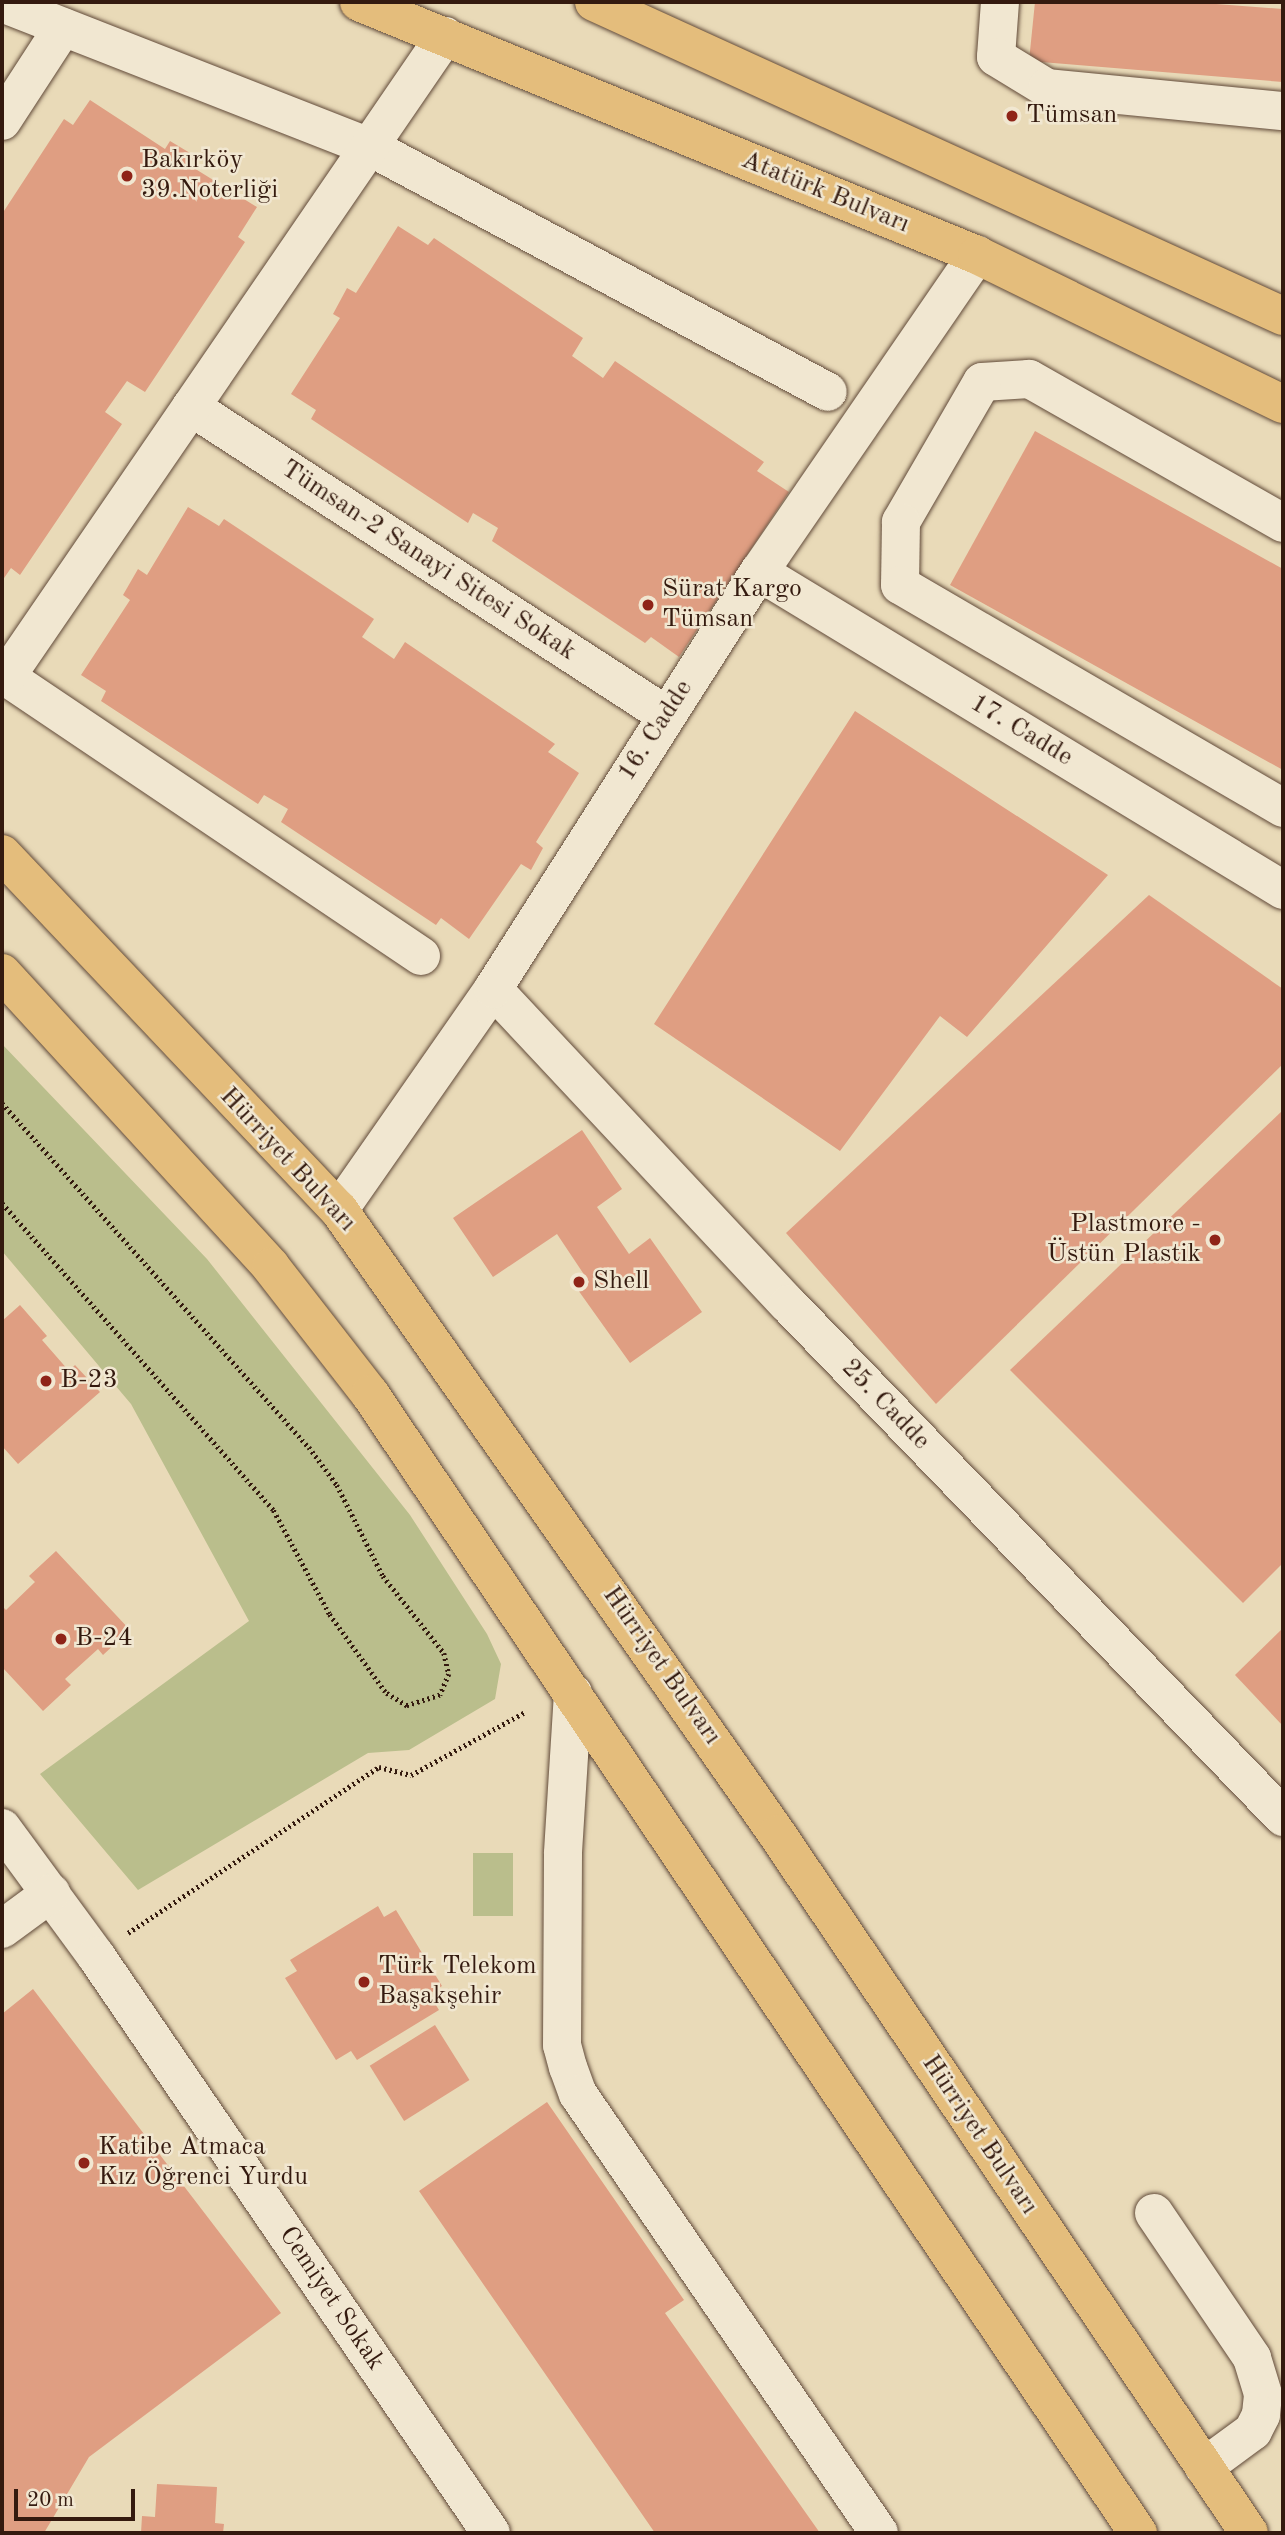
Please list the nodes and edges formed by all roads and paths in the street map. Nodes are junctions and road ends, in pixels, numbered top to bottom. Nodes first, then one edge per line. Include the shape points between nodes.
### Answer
1 (359, 2) edge
2 (594, 2) edge
3 (1000, 2) edge
4 (2, 3) edge
5 (63, 27) junction
6 (445, 36) junction
7 (1283, 111) edge
8 (2, 121) edge
9 (370, 147) junction
10 (976, 255) junction
11 (1283, 316) edge
12 (828, 392) dead end
13 (1283, 404) edge
14 (191, 407) junction
15 (1283, 523) edge
16 (759, 572) junction
17 (4, 676) edge
18 (666, 715) junction
19 (1283, 808) edge
20 (2, 854) edge
21 (1283, 890) edge
22 (421, 956) dead end
23 (2, 973) edge
24 (493, 989) junction
25 (2, 1103) edge
26 (2, 1203) edge
27 (339, 1210) junction
28 (573, 1693) junction
29 (525, 1712) dead end
30 (1283, 1817) edge
31 (3, 1831) edge
32 (51, 1893) junction
33 (2, 1929) edge
34 (96, 1955) junction
35 (1154, 2213) dead end
36 (1204, 2467) junction
37 (491, 2533) edge
38 (879, 2533) edge
39 (1138, 2533) edge
40 (1249, 2533) edge

1 - 6 main road, Atatürk Bulvarı
2 - 11 main road
3 - 7 street via 996,57 1047,89
4 - 5 street
5 - 8 street
5 - 9 street
6 - 9 street
6 - 10 main road, Atatürk Bulvarı
9 - 12 street
9 - 14 street
10 - 13 main road, Atatürk Bulvarı
10 - 16 street, 16. Cadde
14 - 17 street
14 - 18 street, Tümsan-2 Sanayi Sitesi Sokak
15 - 19 street via 1029,379 982,382 901,522 900,585
16 - 18 street, 16. Cadde
16 - 21 street, 17. Cadde
17 - 22 street
18 - 24 street, 16. Cadde
20 - 27 main road, Hürriyet Bulvarı
23 - 28 main road via 307,1309 426,1473
24 - 27 street, 16. Cadde
24 - 30 street, 25. Cadde via 788,1304
25 - 26 path via 309,1447 337,1485 383,1576 444,1653 449,1674 440,1695 407,1706 385,1692 329,1614 273,1510
27 - 36 main road, Hürriyet Bulvarı via 769,1822
28 - 38 street via 564,1854 562,2045 575,2085
28 - 39 main road
29 - 34 path via 411,1775 379,1767
31 - 32 street, Cemiyet Sokak
32 - 33 street
32 - 34 street, Cemiyet Sokak
34 - 37 street, Cemiyet Sokak
35 - 36 street via 1252,2358 1263,2395 1253,2431
36 - 40 main road, Hürriyet Bulvarı

